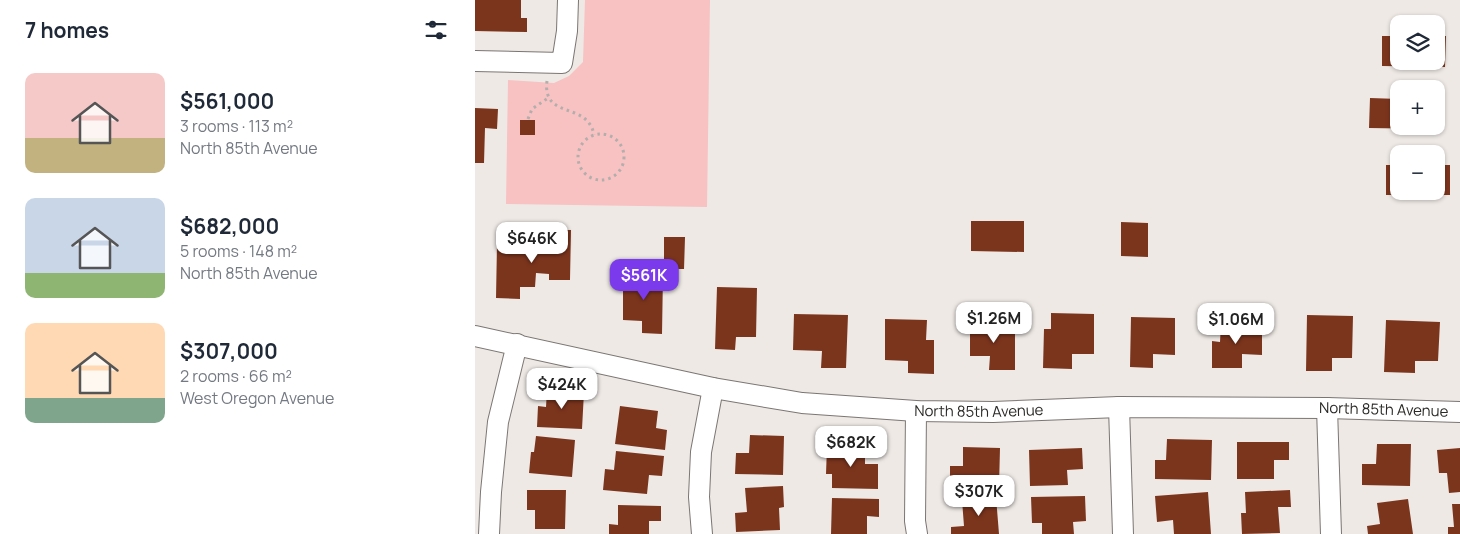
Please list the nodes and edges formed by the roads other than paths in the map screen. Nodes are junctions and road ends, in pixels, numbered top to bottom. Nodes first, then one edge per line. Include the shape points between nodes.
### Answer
1 (568, 0) edge
2 (475, 61) edge
3 (475, 336) edge
4 (517, 344) junction
5 (713, 388) junction
6 (1119, 407) junction
7 (1327, 408) junction
8 (916, 411) junction
9 (1460, 412) edge
10 (489, 534) edge
11 (702, 534) edge
12 (917, 534) edge
13 (1123, 534) edge
14 (1331, 534) edge

1 - 2 street via 567,31 555,63
3 - 4 street, North 85th Avenue
4 - 5 street, North 85th Avenue
4 - 10 street via 498,422
5 - 8 street, North 85th Avenue via 802,403
5 - 11 street via 701,452 699,497
6 - 7 street, North 85th Avenue
6 - 8 street, North 85th Avenue via 993,412
6 - 13 street
7 - 9 street, North 85th Avenue
7 - 14 street
8 - 12 street

